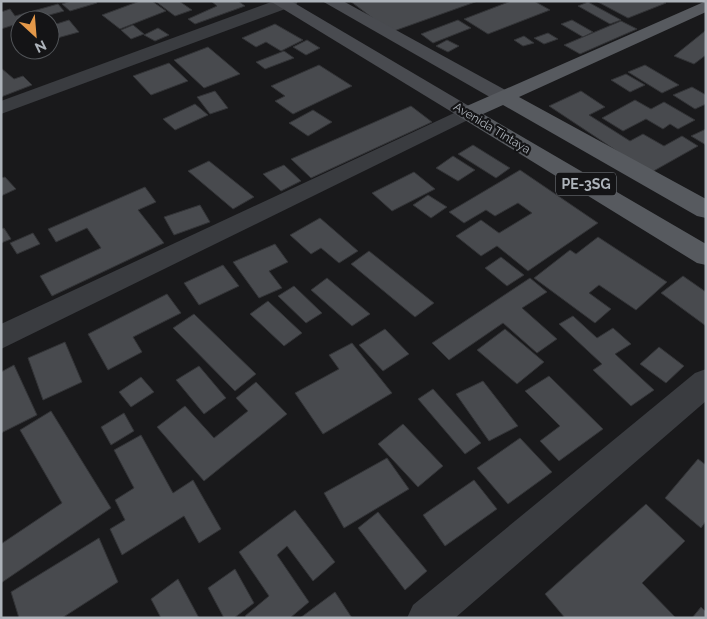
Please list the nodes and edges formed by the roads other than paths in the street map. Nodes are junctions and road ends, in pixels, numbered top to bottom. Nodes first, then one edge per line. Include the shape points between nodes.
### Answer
1 (330, 1) edge
2 (283, 2) edge
3 (706, 6) edge
4 (502, 96) junction
5 (1, 108) edge
6 (467, 113) junction
7 (706, 210) edge
8 (706, 256) edge
9 (1, 337) edge
10 (706, 382) edge
11 (426, 618) edge

1 - 4 main road, PE-3SG
2 - 5 street
2 - 6 main road, Avenida Tintaya / PE-3SG
3 - 4 main road
4 - 6 main road
4 - 7 main road, PE-3SG
6 - 8 main road, Avenida Tintaya / PE-3SG
6 - 9 street
10 - 11 street

